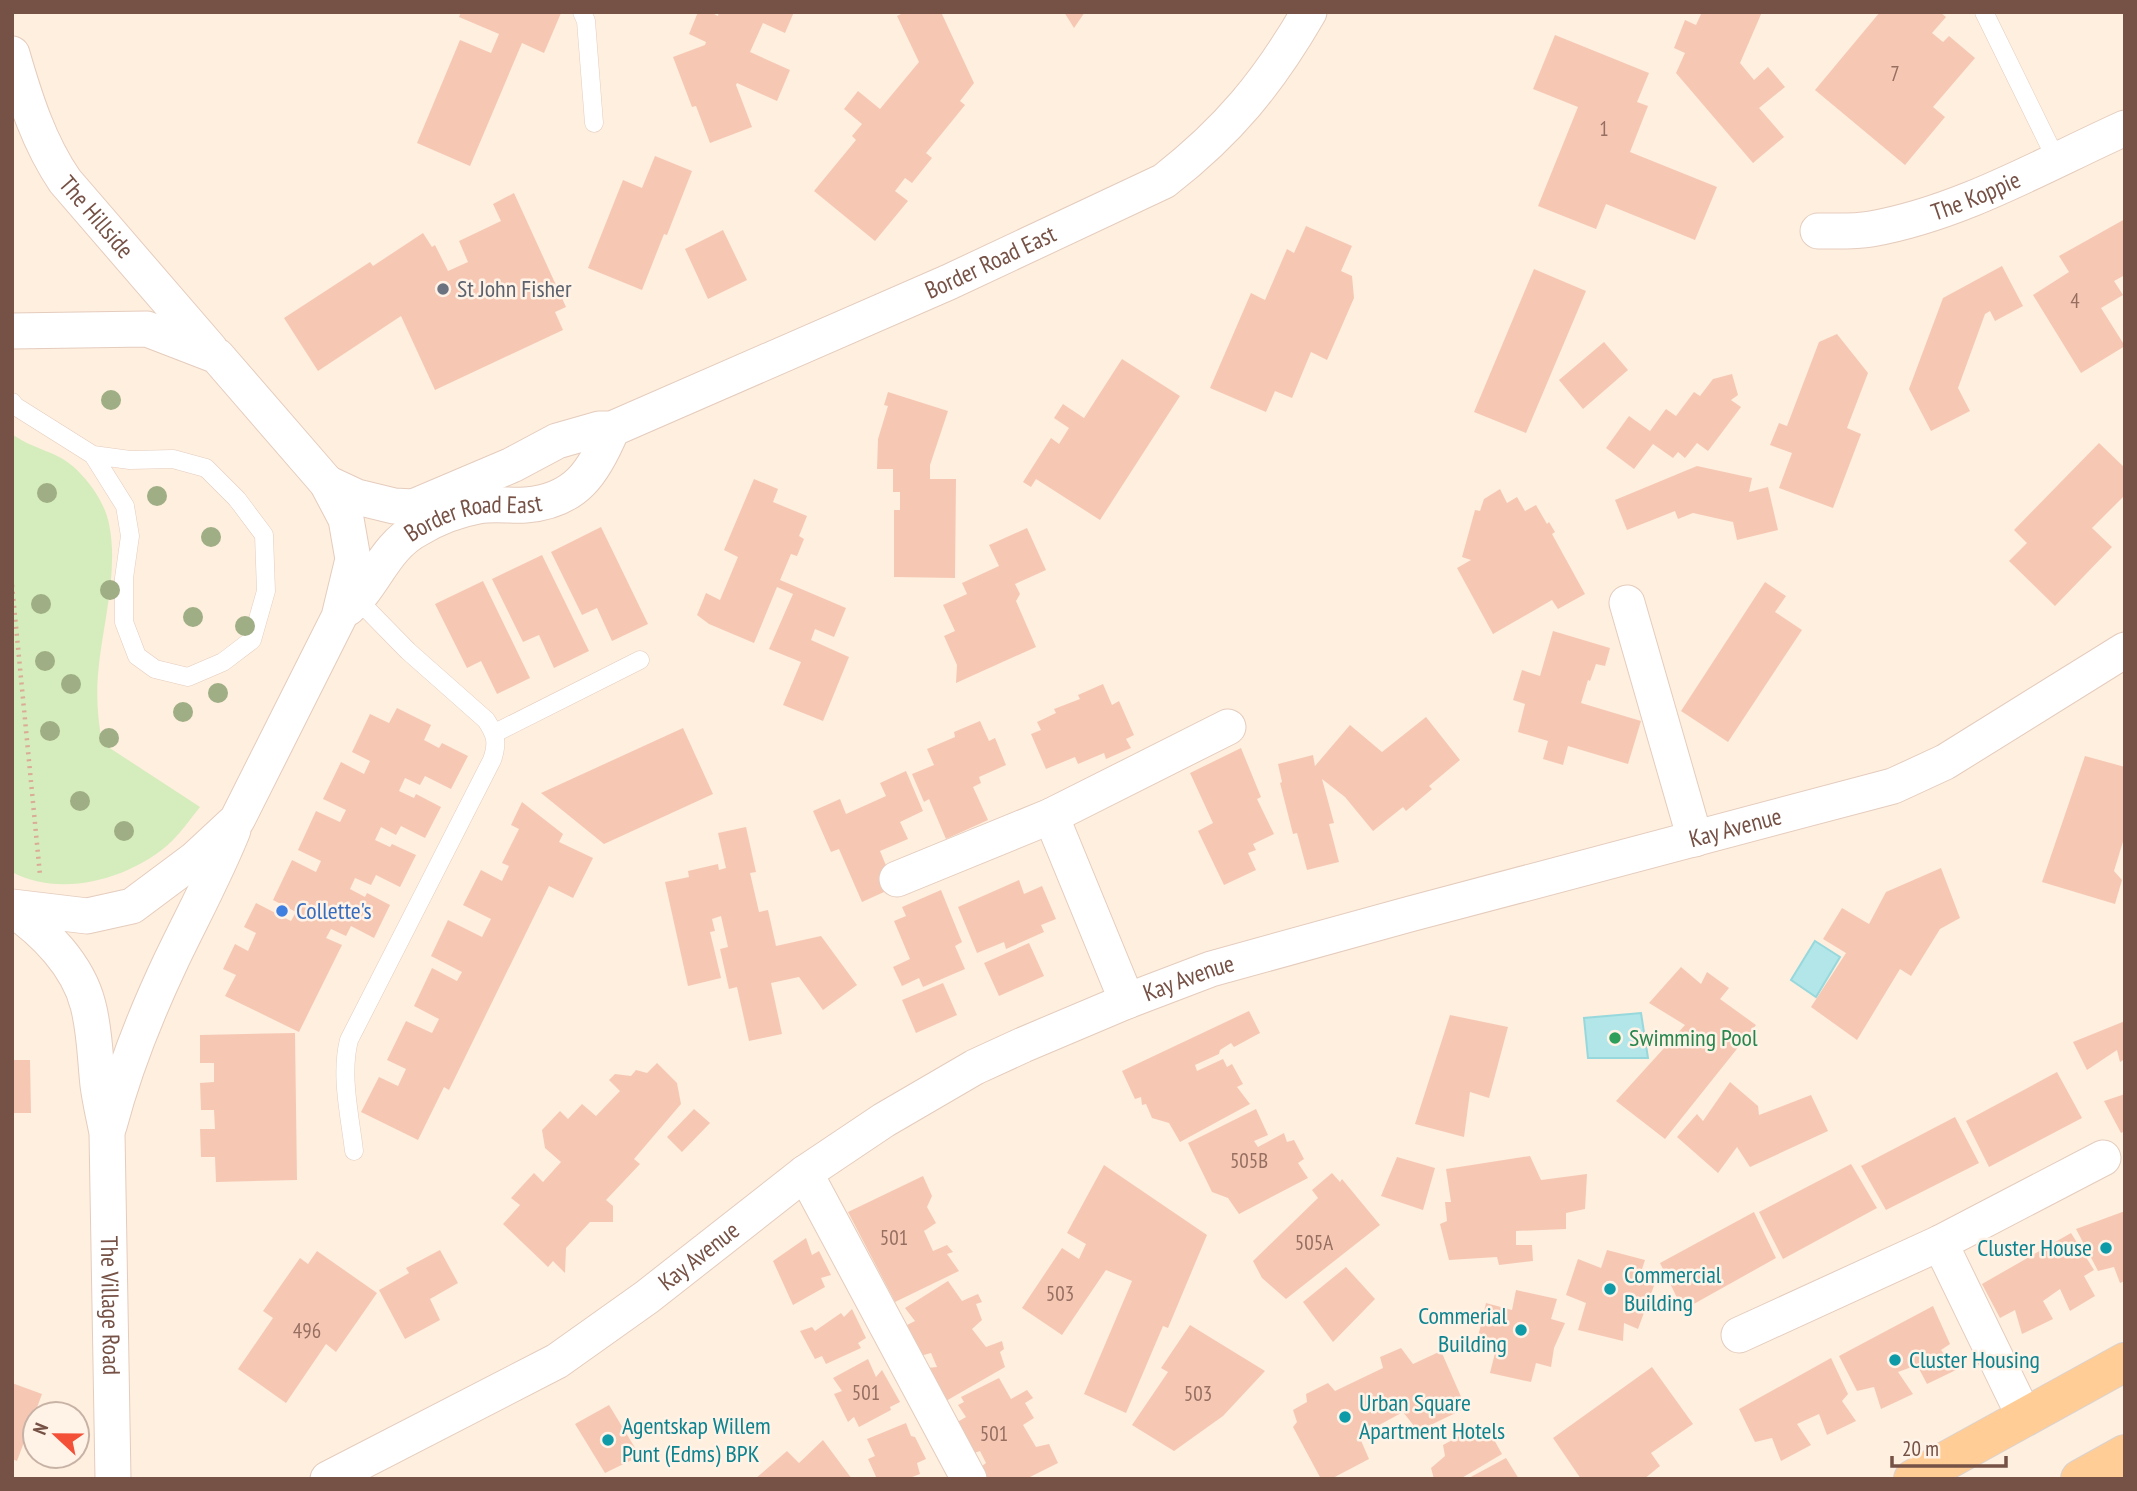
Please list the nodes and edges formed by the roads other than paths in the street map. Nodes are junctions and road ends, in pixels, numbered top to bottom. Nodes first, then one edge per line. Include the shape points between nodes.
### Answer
1 (582, 12) edge
2 (1309, 12) edge
3 (1984, 12) edge
4 (12, 54) edge
5 (594, 123) dead end
6 (2125, 128) edge
7 (2056, 159) junction
8 (1818, 231) dead end
9 (12, 331) edge
10 (217, 356) junction
11 (12, 402) edge
12 (612, 429) junction
13 (93, 455) junction
14 (327, 483) junction
15 (447, 504) junction
16 (1628, 603) dead end
17 (348, 608) junction
18 (2125, 650) edge
19 (640, 660) dead end
20 (1228, 727) dead end
21 (495, 733) junction
22 (1051, 816) junction
23 (237, 820) junction
24 (1695, 839) junction
25 (898, 878) dead end
26 (22, 909) edge
27 (1127, 1001) junction
28 (107, 1133) junction
29 (354, 1151) dead end
30 (2103, 1158) dead end
31 (805, 1174) junction
32 (1940, 1243) junction
33 (1739, 1335) dead end
34 (2125, 1362) edge
35 (2024, 1416) junction
36 (2125, 1454) edge
37 (113, 1479) edge
38 (328, 1479) edge
39 (969, 1479) edge
40 (1913, 1479) edge
41 (2080, 1479) edge

1 - 5 lane
2 - 12 street, Border Road East via 1252,98 1164,181 950,282
3 - 7 lane
4 - 10 street, The Hillside via 30,112 54,166
6 - 7 street, The Koppie
7 - 8 street, The Koppie via 1977,197 1919,217 1868,229
9 - 10 street via 148,329
10 - 14 street, The Hillside
11 - 13 lane
12 - 15 street, Border Road East via 557,441
12 - 15 street, Border Road East via 597,463 569,492 544,502
13 - 13 lane via 125,506 130,536 124,622 137,656 155,669 188,677 223,662 252,640 266,591 264,535 206,468 173,458 130,460
14 - 15 street, Border Road East via 357,497 394,506
14 - 17 street via 346,519 353,559
15 - 17 street, Border Road East via 388,553
16 - 24 street
17 - 21 lane via 408,651
17 - 23 street, The Village Road
18 - 24 street, Kay Avenue via 1945,762 1902,782
19 - 21 lane
20 - 22 street
21 - 29 lane via 492,760 349,1040 346,1079
22 - 25 street
22 - 27 street
23 - 26 street via 195,859 132,906 87,916
23 - 28 street, The Village Road via 142,1028
24 - 27 street, Kay Avenue via 1223,965
26 - 28 street, The Village Road via 75,975 88,1002
27 - 31 street, Kay Avenue via 975,1067 884,1120
28 - 37 street, The Village Road
30 - 32 street
31 - 38 street, Kay Avenue via 557,1361
31 - 39 street
32 - 33 street
32 - 35 street
34 - 35 main road
35 - 40 main road
36 - 41 main road

